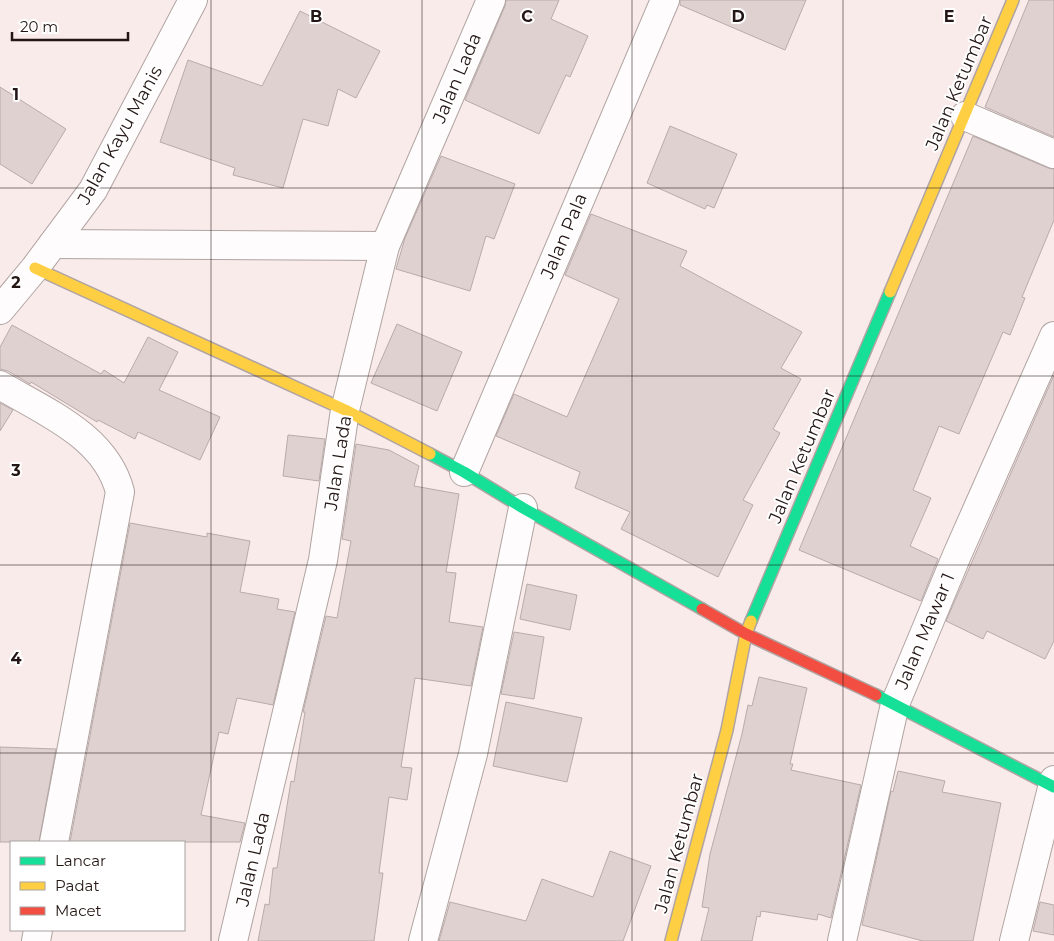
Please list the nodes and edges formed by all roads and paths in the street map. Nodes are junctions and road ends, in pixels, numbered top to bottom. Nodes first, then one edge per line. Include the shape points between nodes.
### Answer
1 (193, 0) edge
2 (491, 0) edge
3 (665, 0) edge
4 (1013, 0) edge
5 (965, 116) junction
6 (1054, 154) edge
7 (53, 244) junction
8 (385, 246) junction
9 (35, 268) junction
10 (0, 310) edge
11 (1054, 336) edge
12 (0, 384) edge
13 (345, 410) junction
14 (464, 472) junction
15 (523, 508) junction
16 (746, 634) junction
17 (895, 704) junction
18 (1053, 785) edge
19 (54, 841) edge
20 (233, 941) edge
21 (423, 941) edge
22 (671, 941) edge
23 (842, 941) edge
24 (1014, 941) edge

1 - 7 street, Jalan Kayu Manis via 93,190
2 - 8 street, Jalan Lada
3 - 14 street, Jalan Pala
4 - 5 street, Jalan Ketumbar
5 - 6 street
5 - 16 street, Jalan Ketumbar
7 - 8 street
7 - 9 street, Jalan Kayu Manis
8 - 13 street, Jalan Lada
9 - 10 street, Jalan Kayu Manis
9 - 13 street
11 - 17 street, Jalan Mawar 1
12 - 19 street via 68,425 96,448 116,477 120,492
13 - 14 street
13 - 20 street, Jalan Lada via 323,560
14 - 15 street
15 - 16 street
15 - 21 street via 473,754
16 - 17 street
16 - 22 street, Jalan Ketumbar via 727,730
17 - 18 street
17 - 23 street, Jalan Mawar 1
18 - 24 street

